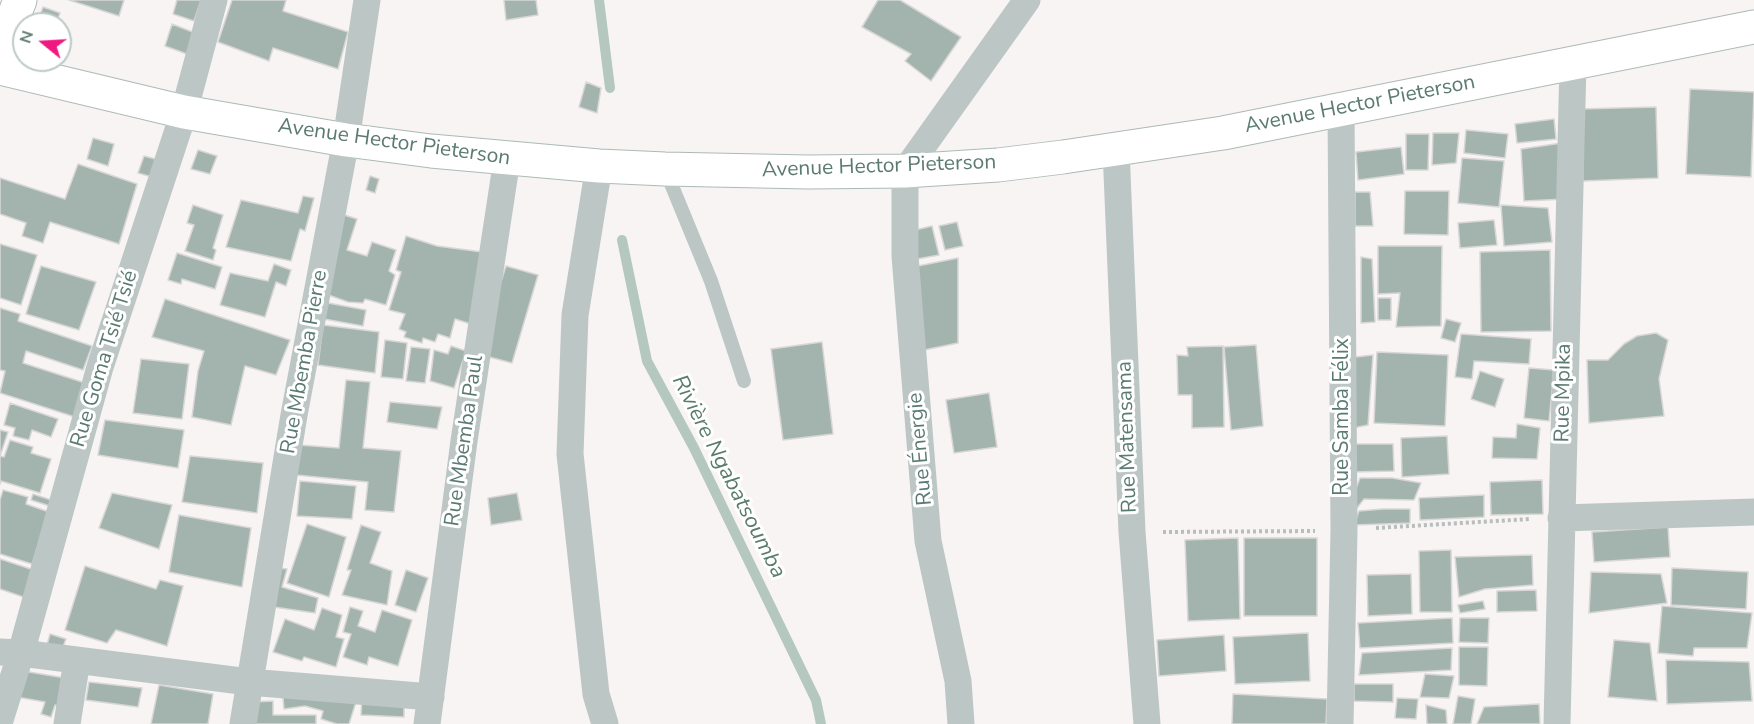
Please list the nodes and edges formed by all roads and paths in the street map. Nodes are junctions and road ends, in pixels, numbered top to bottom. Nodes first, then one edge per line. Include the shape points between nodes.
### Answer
1 (20, 0) edge
2 (214, 0) edge
3 (367, 0) edge
4 (1027, 0) edge
5 (1754, 27) edge
6 (0, 52) edge
7 (1573, 62) junction
8 (0, 68) edge
9 (1341, 110) junction
10 (184, 112) junction
11 (346, 140) junction
12 (1116, 149) junction
13 (507, 159) junction
14 (599, 166) junction
15 (665, 169) junction
16 (905, 171) junction
17 (744, 381) dead end
18 (1754, 512) edge
19 (1561, 518) junction
20 (10, 652) edge
21 (78, 660) junction
22 (249, 682) junction
23 (431, 697) junction
24 (0, 720) edge
25 (67, 724) edge
26 (243, 724) edge
27 (427, 724) edge
28 (606, 724) edge
29 (961, 724) edge
30 (1147, 724) edge
31 (1340, 724) edge
32 (1557, 724) edge

1 - 6 street
2 - 10 street, Rue Goma Tsié Tsié
3 - 11 street, Rue Mbemba Pierre
4 - 16 street
5 - 7 street, Avenue Hector Pieterson
7 - 9 street, Avenue Hector Pieterson
7 - 19 street, Rue Mpika
8 - 10 street, Avenue Hector Pieterson
9 - 12 street, Avenue Hector Pieterson
9 - 31 street, Rue Samba Félix via 1344,530
10 - 11 street, Avenue Hector Pieterson
10 - 20 street, Rue Goma Tsié Tsié
11 - 13 street, Avenue Hector Pieterson
11 - 22 street, Rue Mbemba Pierre
12 - 16 street, Avenue Hector Pieterson via 998,165
12 - 30 street, Rue Matensama via 1132,532
13 - 14 street, Avenue Hector Pieterson
13 - 23 street, Rue Mbemba Paul via 464,441
14 - 15 street, Avenue Hector Pieterson
14 - 28 street via 575,315 570,454 596,694
15 - 16 street, Avenue Hector Pieterson
15 - 17 lane via 711,281
16 - 29 street, Rue Énergie via 905,256 928,541 958,681
18 - 19 street
19 - 32 street, Rue Mpika
20 - 21 street
20 - 24 street, Rue Goma Tsié Tsié
21 - 22 street
21 - 25 street
22 - 23 street
22 - 26 street, Rue Mbemba Pierre
23 - 27 street, Rue Mbemba Paul

